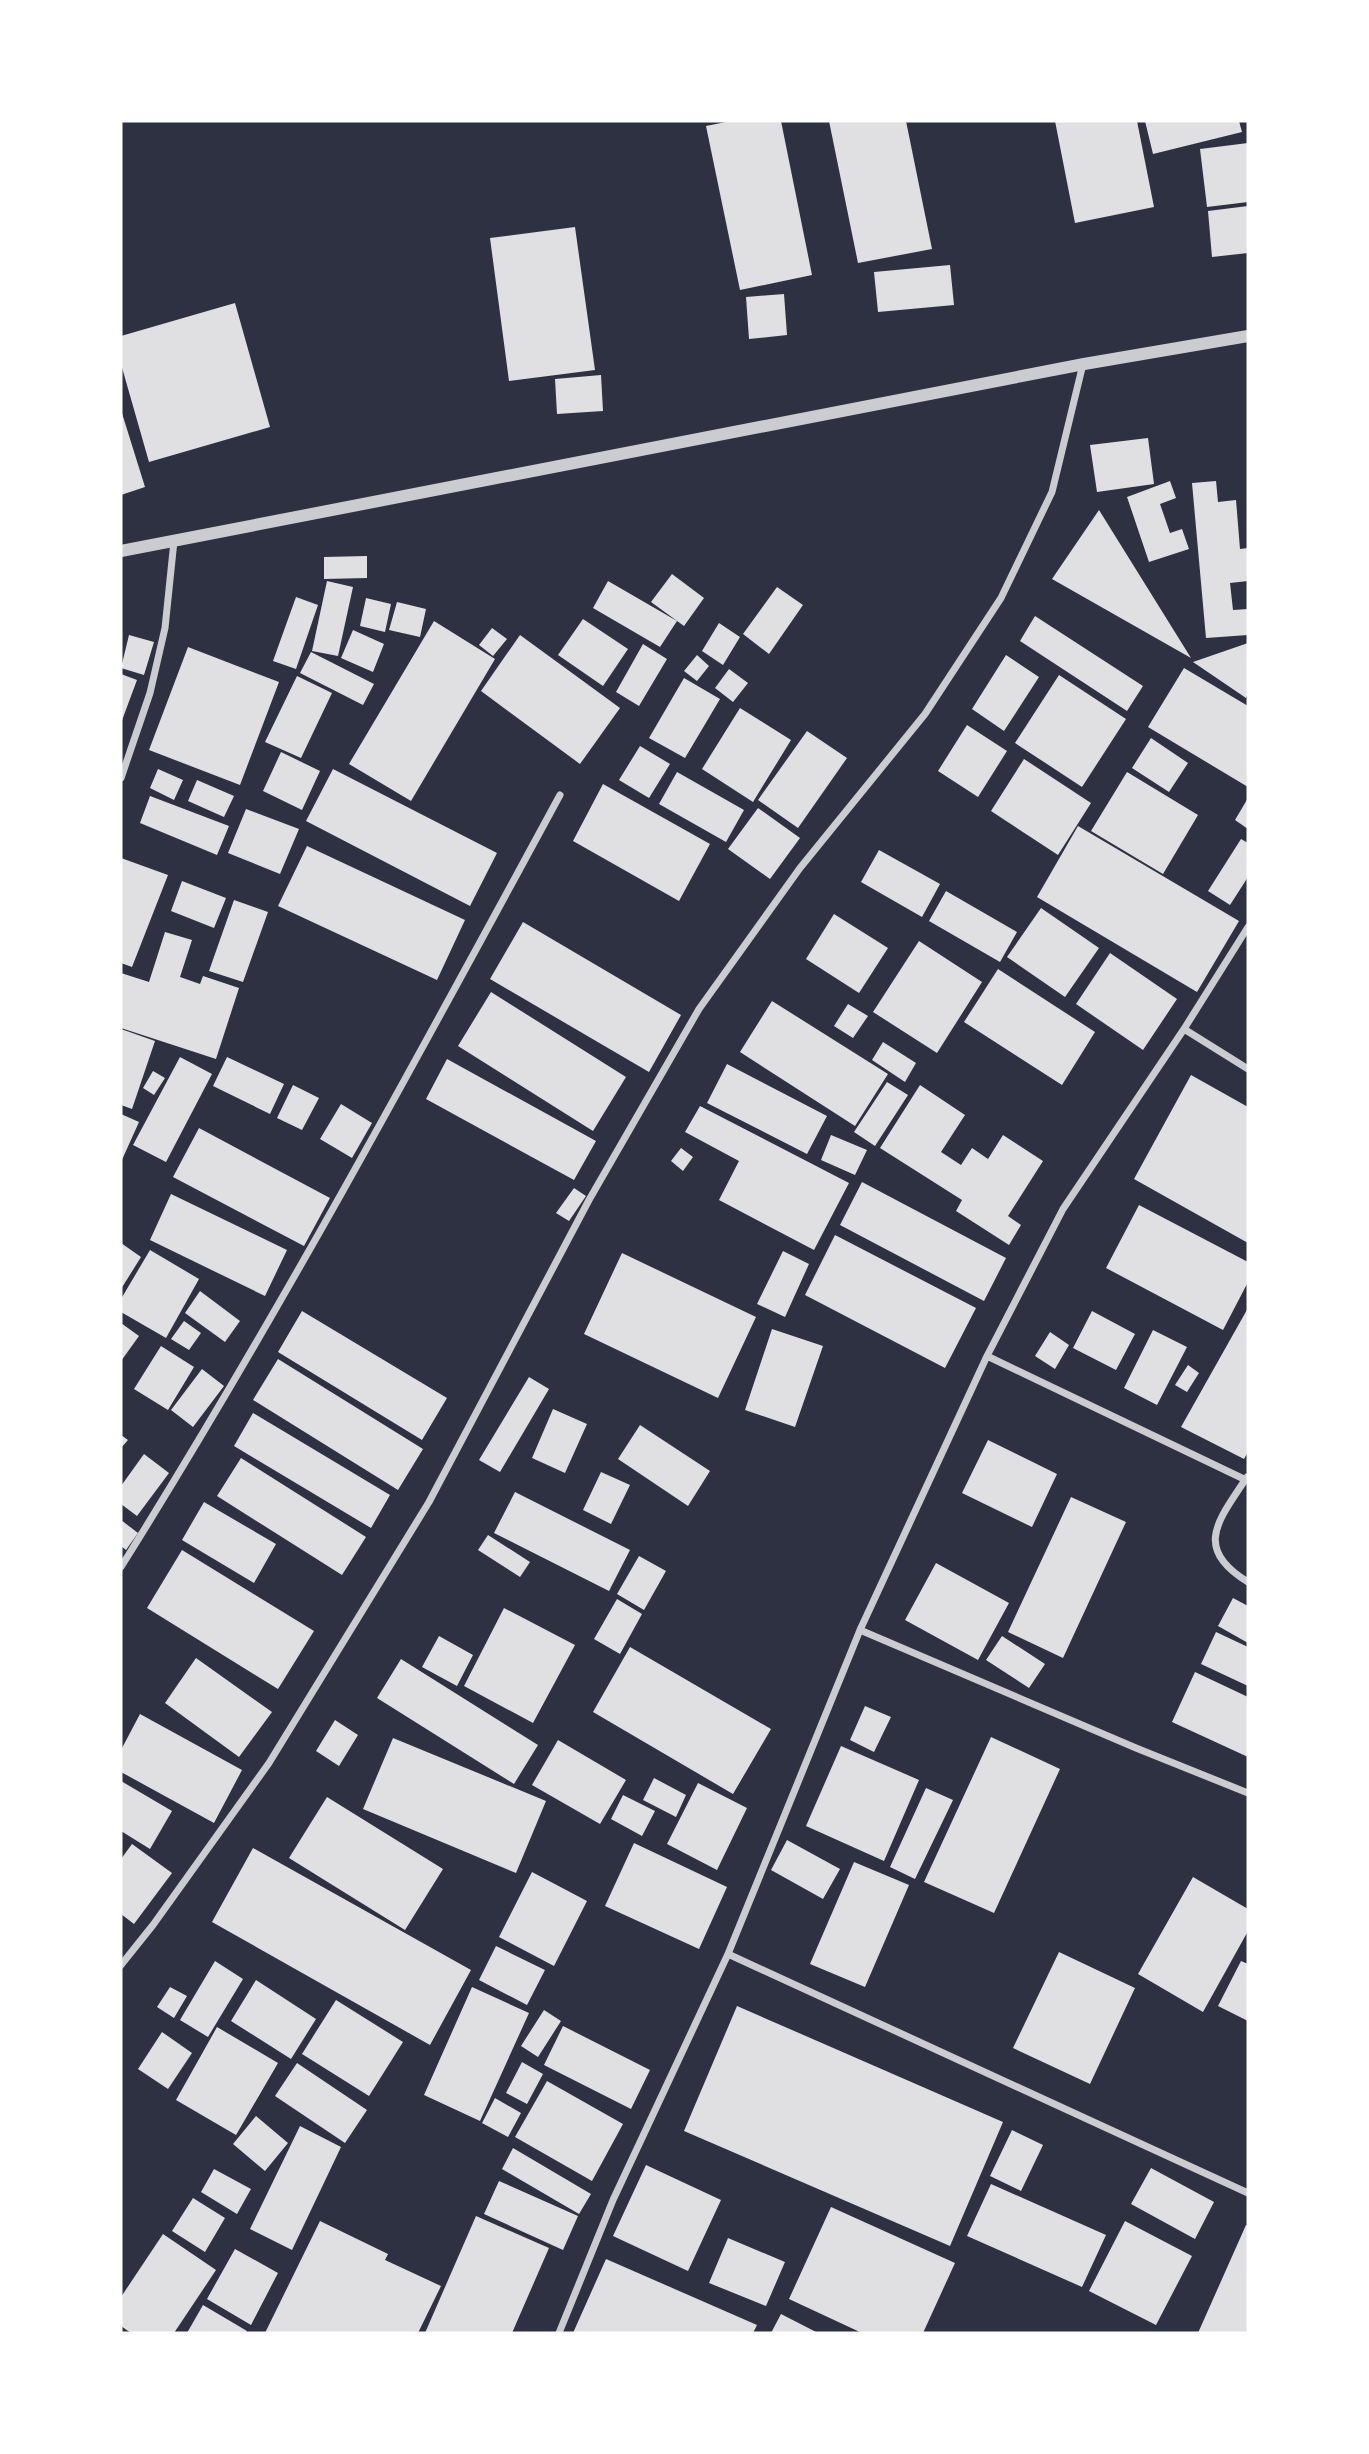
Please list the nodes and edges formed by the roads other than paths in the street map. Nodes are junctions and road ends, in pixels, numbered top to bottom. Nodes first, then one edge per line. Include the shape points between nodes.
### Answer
1 (1248, 336) edge
2 (1084, 364) junction
3 (174, 541) junction
4 (121, 551) edge
5 (121, 778) edge
6 (560, 795) dead end
7 (1248, 927) edge
8 (1184, 1029) junction
9 (1248, 1069) edge
10 (987, 1356) junction
11 (1247, 1478) edge
12 (121, 1567) edge
13 (1248, 1582) edge
14 (860, 1630) junction
15 (1248, 1793) edge
16 (728, 1954) junction
17 (121, 1965) edge
18 (1248, 2193) edge
19 (559, 2333) edge

1 - 2 street
2 - 3 street
2 - 17 street via 1052,492 1001,598 925,714 800,869 699,1009 589,1200 422,1514 269,1763
3 - 4 street
3 - 5 street via 165,628 150,693
6 - 12 street via 259,1339
7 - 8 street
8 - 9 street
8 - 10 street via 1063,1209
10 - 11 street
10 - 14 street
11 - 13 street via 1217,1523 1215,1550 1231,1571
14 - 15 street
14 - 16 street
16 - 18 street
16 - 19 street via 613,2200

